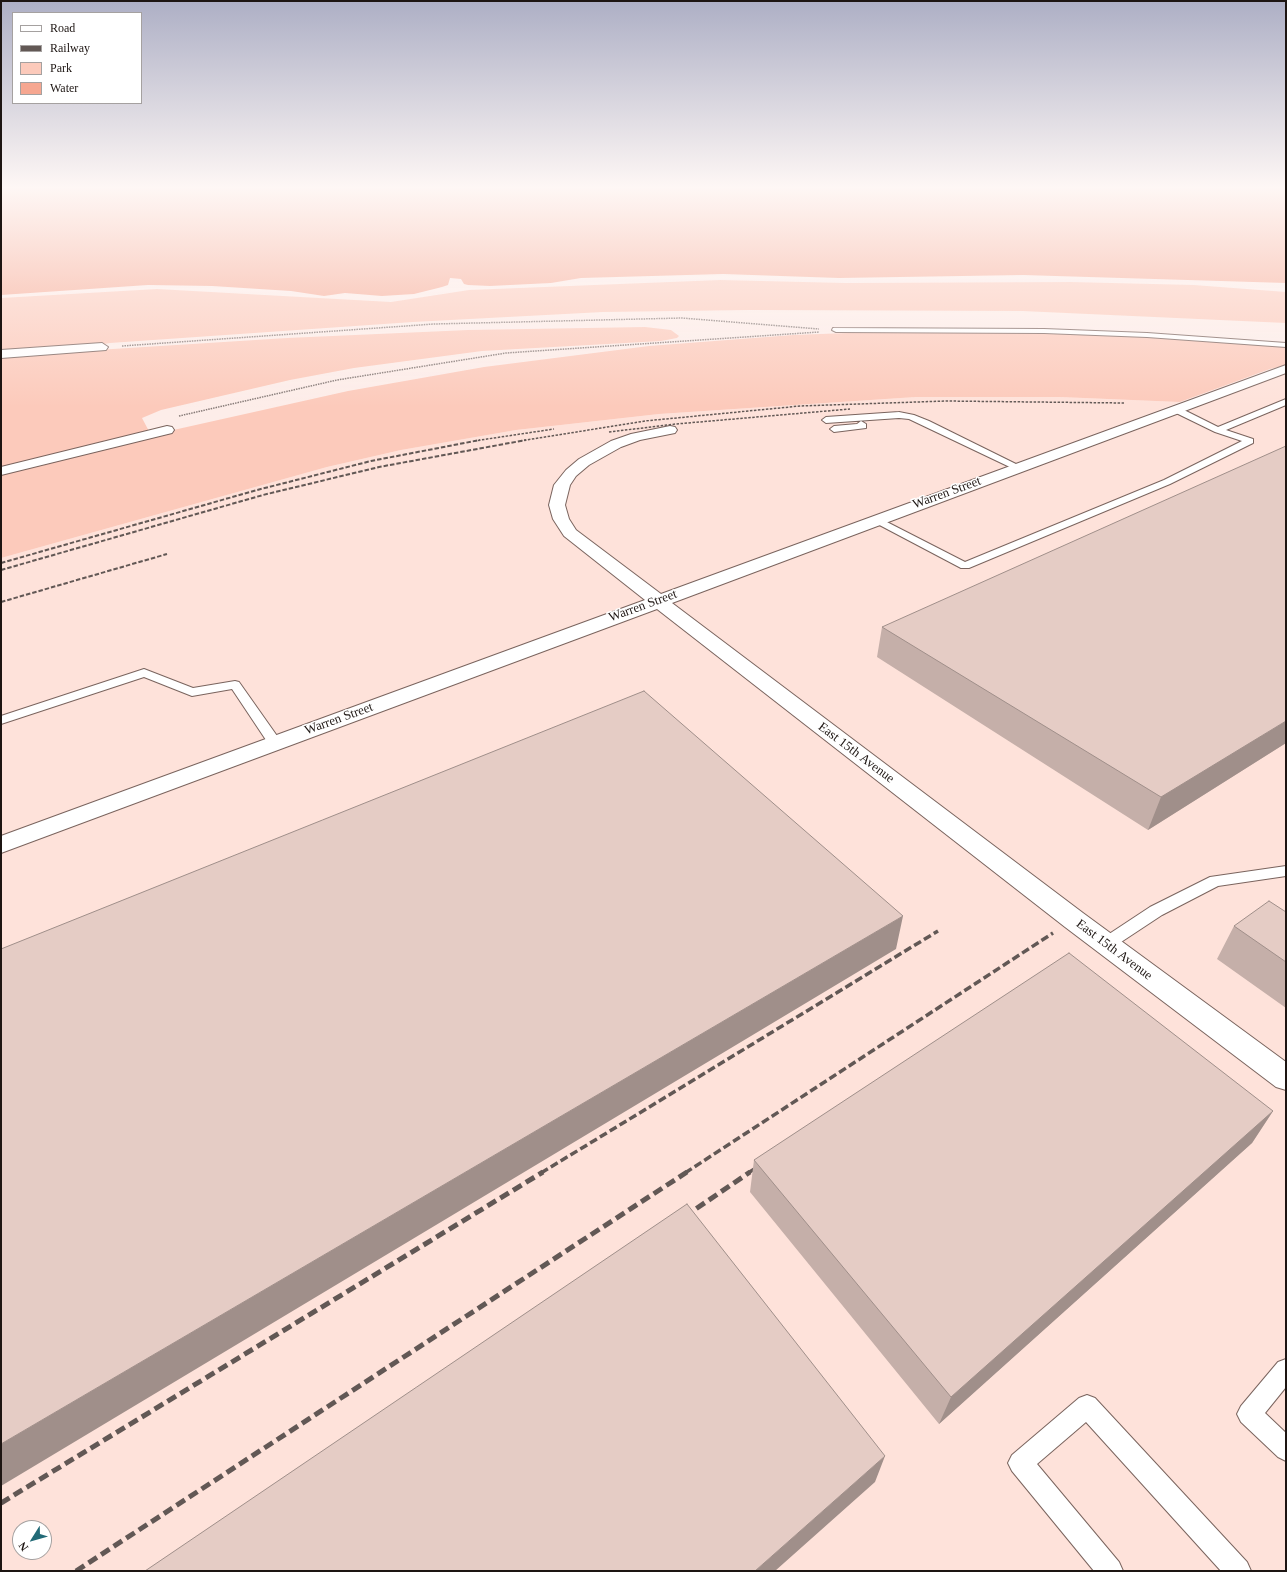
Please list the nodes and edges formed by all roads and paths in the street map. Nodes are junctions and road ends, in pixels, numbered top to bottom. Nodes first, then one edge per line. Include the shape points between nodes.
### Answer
1 (836, 330) junction
2 (1286, 345) edge
3 (102, 347) joint
4 (1, 354) edge
5 (1286, 369) edge
6 (1286, 402) edge
7 (1175, 410) junction
8 (856, 417) junction
9 (826, 420) dead end
10 (834, 429) dead end
11 (167, 430) joint
12 (670, 430) dead end
13 (1218, 430) junction
14 (1017, 467) junction
15 (1, 471) edge
16 (875, 520) junction
17 (657, 601) junction
18 (1, 720) edge
19 (275, 742) junction
20 (1, 845) edge
21 (1286, 871) edge
22 (1106, 944) junction
23 (1286, 1078) edge
24 (1286, 1370) edge
25 (1286, 1449) edge
26 (1110, 1571) edge
27 (1238, 1571) edge

1 - 2 lane via 1044,331
1 - 3 path via 682,318 434,324
1 - 11 path via 506,353 337,380 156,422
3 - 4 street
5 - 7 street, Warren Street
6 - 13 lane
7 - 13 lane
7 - 14 street, Warren Street
8 - 9 lane
8 - 10 lane via 863,426
8 - 14 lane via 899,415 911,418
11 - 15 street
12 - 17 street, East 15th Avenue via 616,444 584,462 570,473 557,498 561,520 573,537
13 - 16 lane via 1250,441 1167,482 965,566
14 - 16 street, Warren Street
16 - 17 street, Warren Street
17 - 19 street, Warren Street
17 - 22 street, East 15th Avenue
18 - 19 lane via 144,673 192,692 235,685
19 - 20 street, Warren Street
21 - 22 lane via 1215,881 1156,911
22 - 23 street, East 15th Avenue
24 - 25 lane via 1249,1414
26 - 27 lane via 1020,1463 1087,1406

